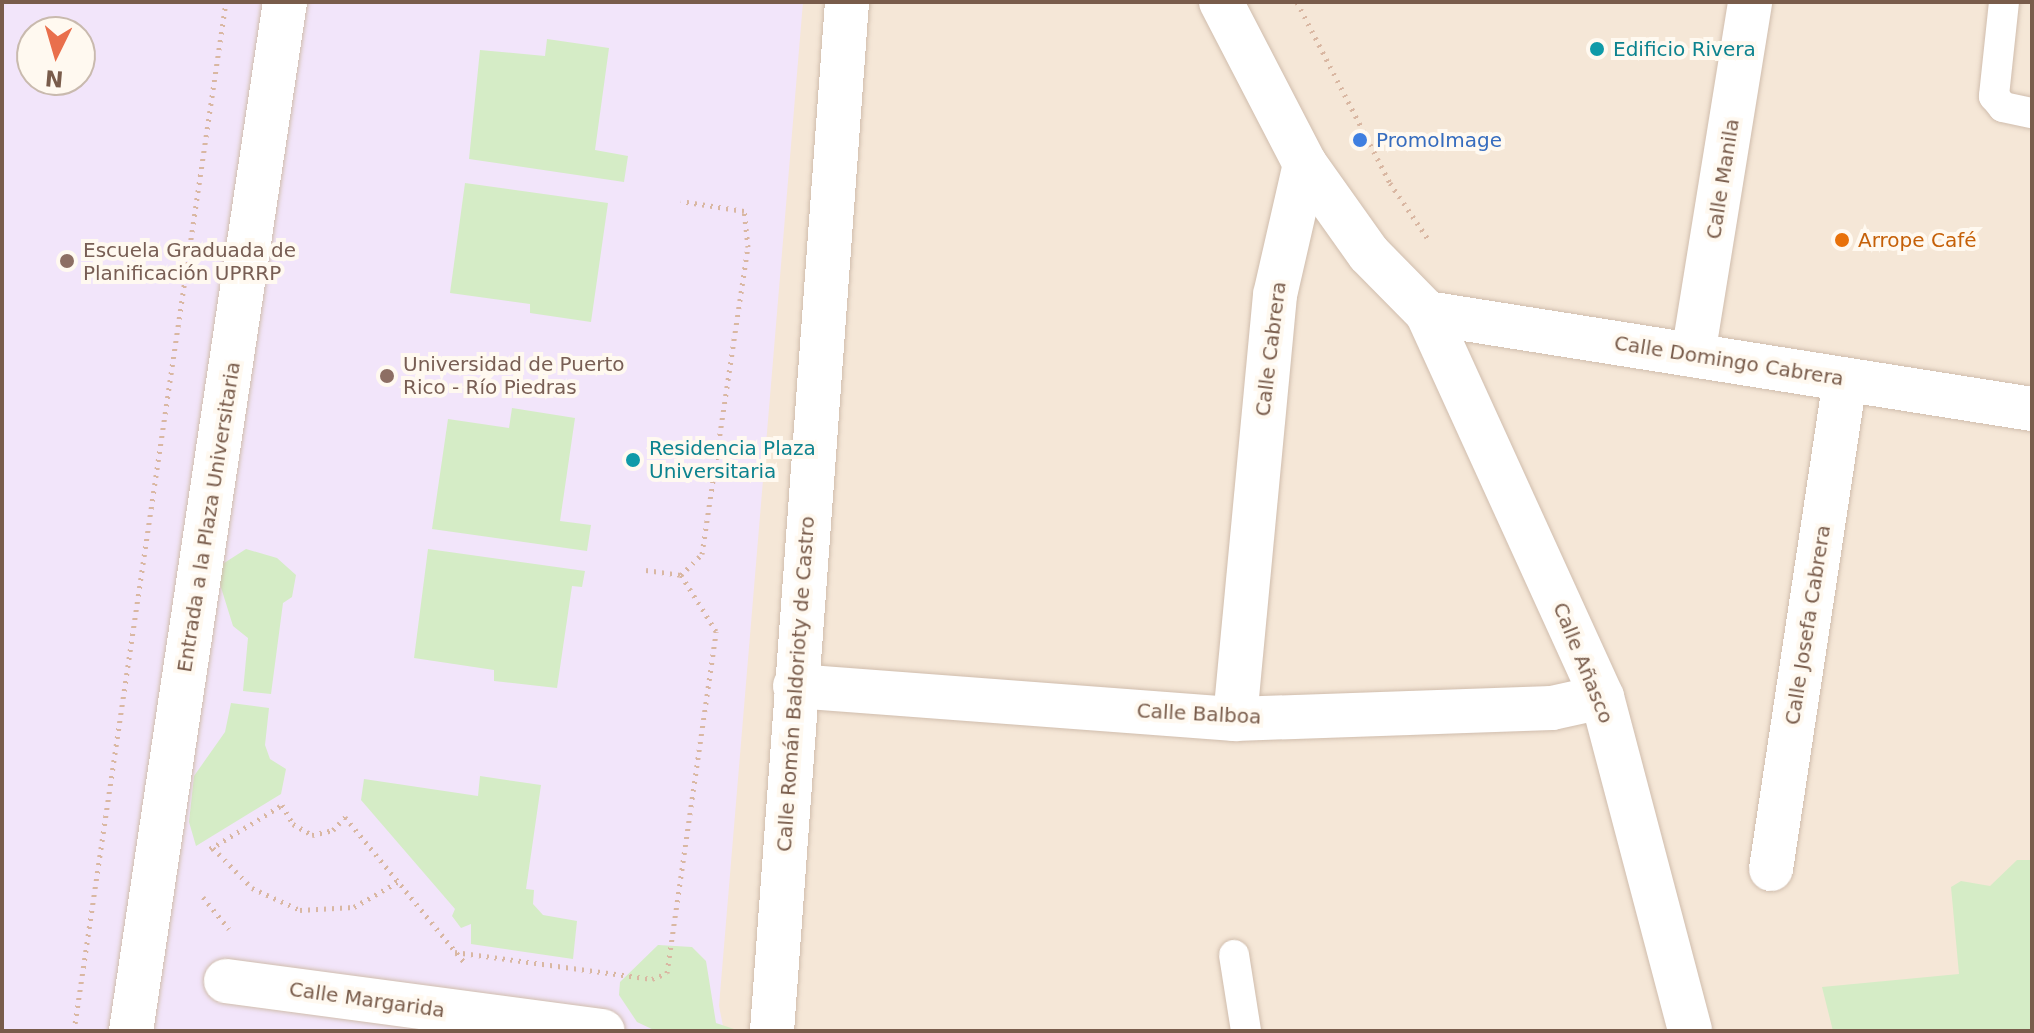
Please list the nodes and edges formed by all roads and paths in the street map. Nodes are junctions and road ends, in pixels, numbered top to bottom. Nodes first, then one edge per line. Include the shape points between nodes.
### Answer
1 (226, 2) edge
2 (285, 2) edge
3 (847, 2) edge
4 (1221, 2) edge
5 (1297, 2) edge
6 (1750, 2) edge
7 (2004, 2) edge
8 (2032, 113) edge
9 (1305, 164) junction
10 (681, 201) dead end
11 (1436, 251) dead end
12 (1427, 313) junction
13 (1693, 355) junction
14 (1845, 380) junction
15 (2032, 409) edge
16 (646, 570) dead end
17 (681, 575) junction
18 (795, 686) junction
19 (1602, 697) junction
20 (1235, 719) junction
21 (213, 848) junction
22 (1771, 869) dead end
23 (153, 880) junction
24 (401, 880) junction
25 (455, 952) junction
26 (1234, 955) dead end
27 (226, 981) dead end
28 (517, 1020) junction
29 (74, 1031) edge
30 (131, 1031) edge
31 (603, 1031) edge
32 (772, 1031) edge
33 (1246, 1031) edge
34 (1690, 1031) edge

1 - 29 path
2 - 23 street, Entrada a la Plaza Universitaria
3 - 18 street, Calle Román Baldorioty de Castro
4 - 9 street
5 - 11 path via 1390,183
6 - 13 street, Calle Manila
7 - 8 lane via 1994,96 2003,107
9 - 12 street via 1369,254
9 - 20 street, Calle Cabrera via 1275,295
10 - 17 path via 744,211 748,247 702,554
12 - 13 street, Calle Domingo Cabrera
12 - 19 street, Calle Añasco
13 - 14 street, Calle Domingo Cabrera
14 - 15 street, Calle Domingo Cabrera
14 - 22 street, Calle Josefa Cabrera
16 - 17 path
17 - 25 path via 716,631 667,973 652,979
18 - 20 street, Calle Balboa
18 - 32 street, Calle Román Baldorioty de Castro
19 - 20 street, Calle Balboa via 1552,708
19 - 34 street, Calle Añasco
21 - 23 path
21 - 24 path via 252,888 300,910 354,907
21 - 24 path via 282,805 293,824 312,835 333,830 345,817
23 - 30 street, Entrada a la Plaza Universitaria
24 - 25 path
25 - 28 path
26 - 33 lane
27 - 28 street, Calle Margarida
28 - 31 street, Calle Margarida

